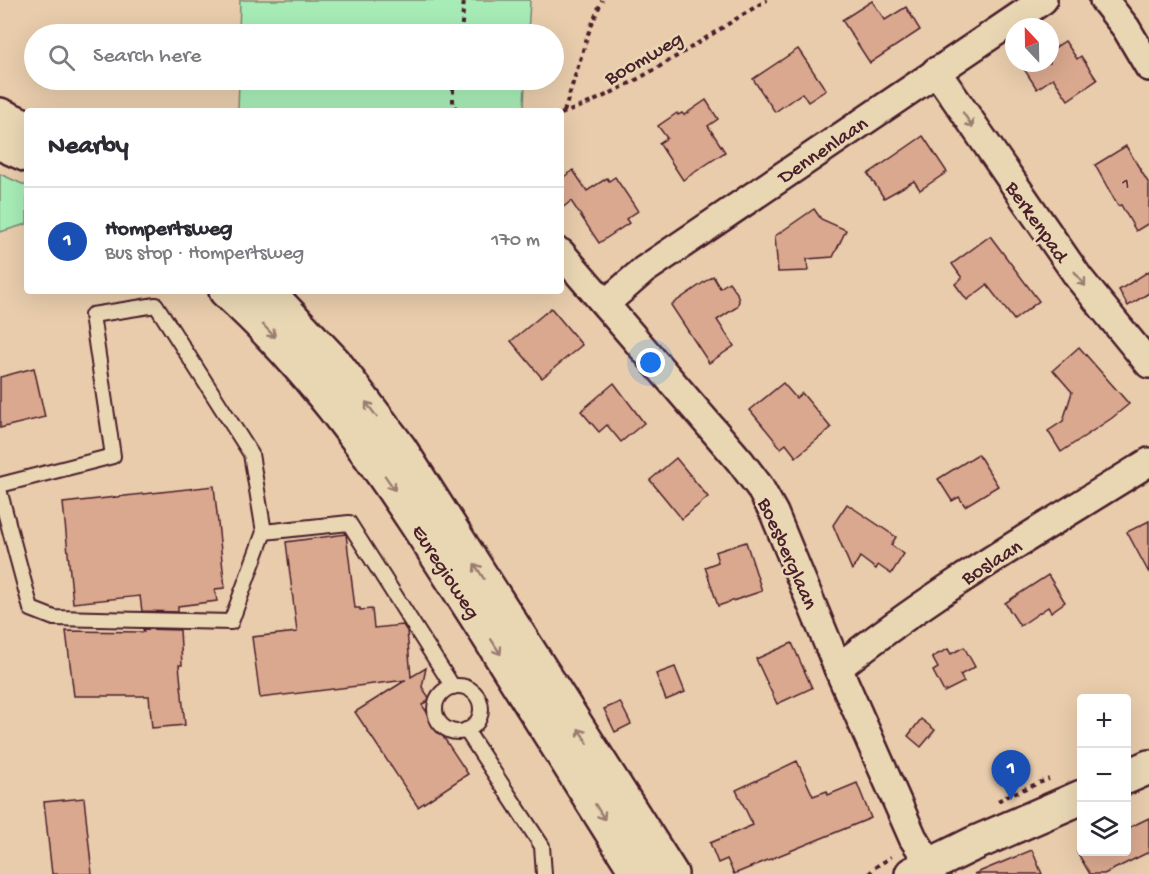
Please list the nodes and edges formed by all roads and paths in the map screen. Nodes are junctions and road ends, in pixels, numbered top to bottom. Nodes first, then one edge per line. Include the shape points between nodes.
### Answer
1 (464, 0) edge
2 (602, 0) edge
3 (767, 0) edge
4 (1043, 0) edge
5 (1104, 0) edge
6 (462, 24) edge
7 (1149, 68) edge
8 (936, 71) junction
9 (453, 90) edge
10 (456, 108) edge
11 (564, 108) edge
12 (564, 112) edge
13 (0, 114) edge
14 (24, 126) edge
15 (0, 143) edge
16 (24, 154) edge
17 (564, 256) edge
18 (229, 294) edge
19 (270, 294) edge
20 (605, 304) junction
21 (1149, 364) edge
22 (1149, 462) edge
23 (0, 484) edge
24 (0, 493) edge
25 (264, 532) junction
26 (838, 668) junction
27 (453, 687) junction
28 (466, 730) junction
29 (1149, 767) edge
30 (1131, 775) edge
31 (1077, 799) edge
32 (923, 871) edge
33 (544, 874) edge
34 (638, 874) edge
35 (671, 874) edge

1 - 6 path
2 - 11 path
3 - 12 path, Boomweg via 650,72 592,103
4 - 8 street, Dennenlaan
5 - 7 street
8 - 20 street, Dennenlaan via 644,270
8 -> 21 street, Berkenpad via 1079,278
9 - 10 path
13 - 14 main road
15 - 16 main road
17 - 20 street, Boesberglaan
18 -> 34 main road, Euregioweg via 289,352 375,461
35 -> 19 main road, Euregioweg via 400,449 334,362
20 - 26 street, Boesberglaan via 759,486 774,513
22 - 26 street, Boslaan via 931,599
23 - 25 lane via 114,456 92,315 156,305 251,454
24 - 25 lane via 31,609 54,618 231,622
25 - 27 lane via 349,523
26 - 32 street, Boesberglaan via 913,838
27 - 28 lane via 468,688 481,706 477,720
27 - 28 lane via 440,694 436,716 451,730
28 - 33 lane via 542,846
29 - 30 main road
31 - 32 main road via 970,845

